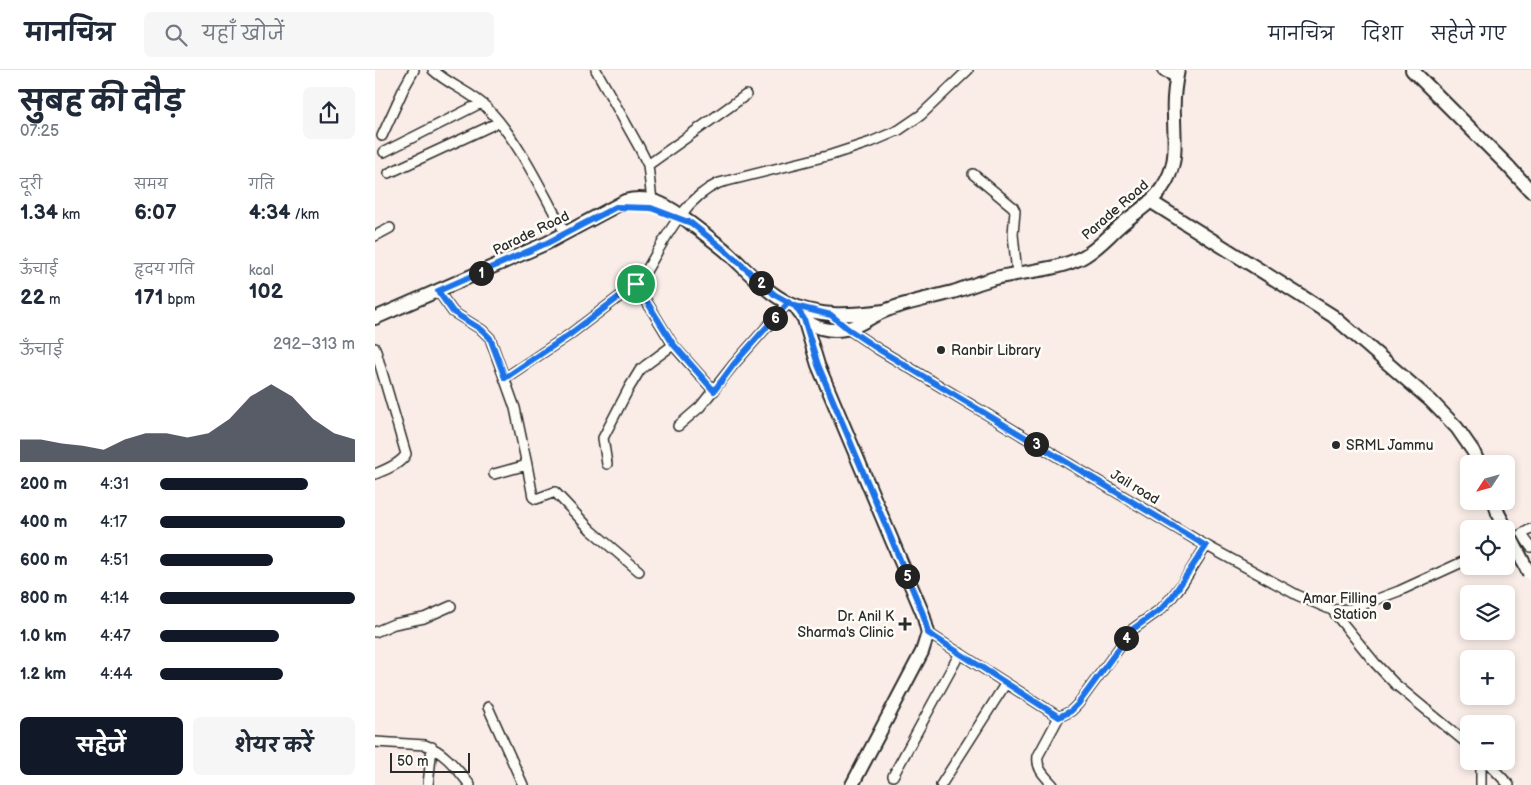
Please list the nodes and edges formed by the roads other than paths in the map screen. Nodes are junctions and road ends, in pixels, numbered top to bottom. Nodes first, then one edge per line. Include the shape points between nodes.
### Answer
1 (414, 70) edge
2 (433, 70) edge
3 (596, 70) edge
4 (968, 70) edge
5 (1164, 70) edge
6 (1412, 70) edge
7 (1177, 73) edge
8 (746, 95) dead end
9 (481, 103) junction
10 (499, 122) junction
11 (382, 136) dead end
12 (384, 152) dead end
13 (648, 166) junction
14 (389, 172) dead end
15 (973, 174) dead end
16 (1531, 191) edge
17 (652, 201) junction
18 (1150, 201) junction
19 (616, 207) junction
20 (683, 219) junction
21 (390, 228) dead end
22 (565, 233) junction
23 (375, 236) edge
24 (1017, 274) junction
25 (636, 284) junction
26 (438, 291) junction
27 (792, 305) junction
28 (883, 311) junction
29 (831, 315) junction
30 (375, 318) edge
31 (804, 319) junction
32 (848, 329) junction
33 (673, 344) junction
34 (375, 348) edge
35 (505, 378) junction
36 (714, 391) junction
37 (678, 426) dead end
38 (1475, 455) edge
39 (607, 464) dead end
40 (527, 465) junction
41 (375, 474) edge
42 (494, 474) dead end
43 (1498, 510) edge
44 (1531, 529) edge
45 (1522, 535) junction
46 (1515, 538) edge
47 (1206, 546) junction
48 (1531, 547) edge
49 (1460, 563) edge
50 (639, 571) dead end
51 (1530, 575) edge
52 (451, 606) dead end
53 (1332, 610) junction
54 (375, 632) edge
55 (928, 633) junction
56 (961, 653) junction
57 (1006, 683) junction
58 (488, 707) dead end
59 (1059, 717) junction
60 (1460, 738) edge
61 (375, 742) edge
62 (432, 747) junction
63 (1481, 770) edge
64 (1495, 770) edge
65 (893, 776) dead end
66 (428, 785) edge
67 (470, 785) edge
68 (523, 785) edge
69 (852, 785) edge
70 (941, 785) edge
71 (1053, 785) edge
72 (1481, 785) edge
73 (1509, 785) edge

1 - 11 street
2 - 9 street
3 - 13 street
4 - 20 street via 899,130 831,155 709,187 695,197
5 - 7 main road
6 - 16 main road
7 - 18 main road, Parade Road via 1173,113 1174,163 1161,190
8 - 13 street
9 - 10 street
9 - 12 street
10 - 14 street
10 - 22 street via 521,154
13 - 17 street
15 - 24 street via 1015,211 1013,234
17 - 19 main road, Parade Road via 631,199
17 - 20 main road, Parade Road via 670,207
18 - 24 main road, Parade Road via 1081,258
18 - 38 main road via 1333,316 1431,400 1457,428
19 - 20 main road, Parade Road via 651,208
19 - 22 main road, Parade Road
20 - 25 street
20 - 27 main road, Parade Road via 726,251 775,295
21 - 23 street
22 - 26 main road, Parade Road
24 - 28 main road, Parade Road
25 - 33 street
25 - 35 street
26 - 30 main road, Parade Road
26 - 35 street via 453,312 490,338
27 - 29 main road, Parade Road
27 - 31 main road, Parade Road
27 - 36 street via 734,364
28 - 29 main road, Parade Road
28 - 32 main road
29 - 32 street, Jail road
31 - 32 main road, Parade Road via 824,330
31 - 55 main road via 818,365 923,614
32 - 47 street, Jail road
33 - 36 street
33 - 39 street via 640,370 629,388 603,438
34 - 41 street via 406,454
35 - 40 street
36 - 37 street
40 - 42 street
40 - 50 street via 536,499 555,492 591,530
43 - 51 main road, bridge
44 - 45 street
45 - 46 street
45 - 48 street
47 - 53 street, Jail road
47 - 59 street via 1172,597 1133,629 1078,704
49 - 53 street via 1351,609
52 - 54 street via 425,618 394,624
53 - 60 street via 1395,684
55 - 56 street
55 - 69 main road via 926,644
56 - 57 street
56 - 65 street
57 - 59 street
57 - 70 street
58 - 68 street
59 - 71 street via 1037,762 1039,770
61 - 62 street
62 - 66 street
62 - 67 street via 450,761
63 - 72 street
64 - 73 street

